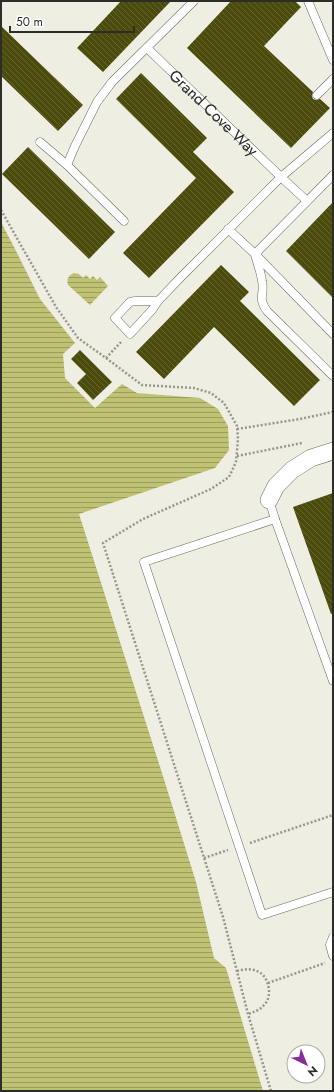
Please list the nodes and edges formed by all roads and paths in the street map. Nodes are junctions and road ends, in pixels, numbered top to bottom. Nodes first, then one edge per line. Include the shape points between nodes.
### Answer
1 (194, 1) edge
2 (308, 1) edge
3 (147, 48) junction
4 (333, 60) edge
5 (333, 79) edge
6 (317, 95) dead end
7 (333, 133) edge
8 (40, 142) dead end
9 (67, 165) junction
10 (333, 175) edge
11 (281, 178) junction
12 (307, 201) junction
13 (124, 221) dead end
14 (228, 229) junction
15 (255, 254) junction
16 (158, 301) junction
17 (130, 334) junction
18 (333, 334) edge
19 (106, 358) dead end
20 (333, 376) edge
21 (333, 412) edge
22 (237, 429) dead end
23 (307, 442) dead end
24 (333, 451) edge
25 (237, 456) dead end
26 (269, 500) joint
27 (275, 519) junction
28 (333, 681) edge
29 (333, 815) edge
30 (240, 847) junction
31 (204, 858) dead end
32 (333, 892) edge
33 (333, 937) edge
34 (333, 956) edge
35 (326, 963) dead end
36 (237, 971) dead end
37 (268, 983) junction
38 (248, 1014) dead end

1 - 3 lane
2 - 4 lane
3 - 9 lane via 112,82 97,102
3 - 11 lane, Grand Cove Way
5 - 6 lane
7 - 11 lane
8 - 9 lane
9 - 13 lane
10 - 12 lane
11 - 12 lane, Grand Cove Way
11 - 14 lane
12 - 15 lane
14 - 15 lane
14 - 16 lane
15 - 18 lane
15 - 20 lane via 263,283 263,306
16 - 17 lane
16 - 17 lane via 130,302 115,318
17 - 19 path
21 - 22 path
23 - 25 path
24 - 26 street via 312,458 292,470 276,486
26 - 27 lane
27 - 28 lane
27 - 30 lane via 144,562
29 - 30 path
30 - 31 path
30 - 32 lane via 262,915
33 - 34 lane via 330,945
35 - 37 path
36 - 37 path via 252,969 264,976
37 - 38 path via 268,1000 265,1005

